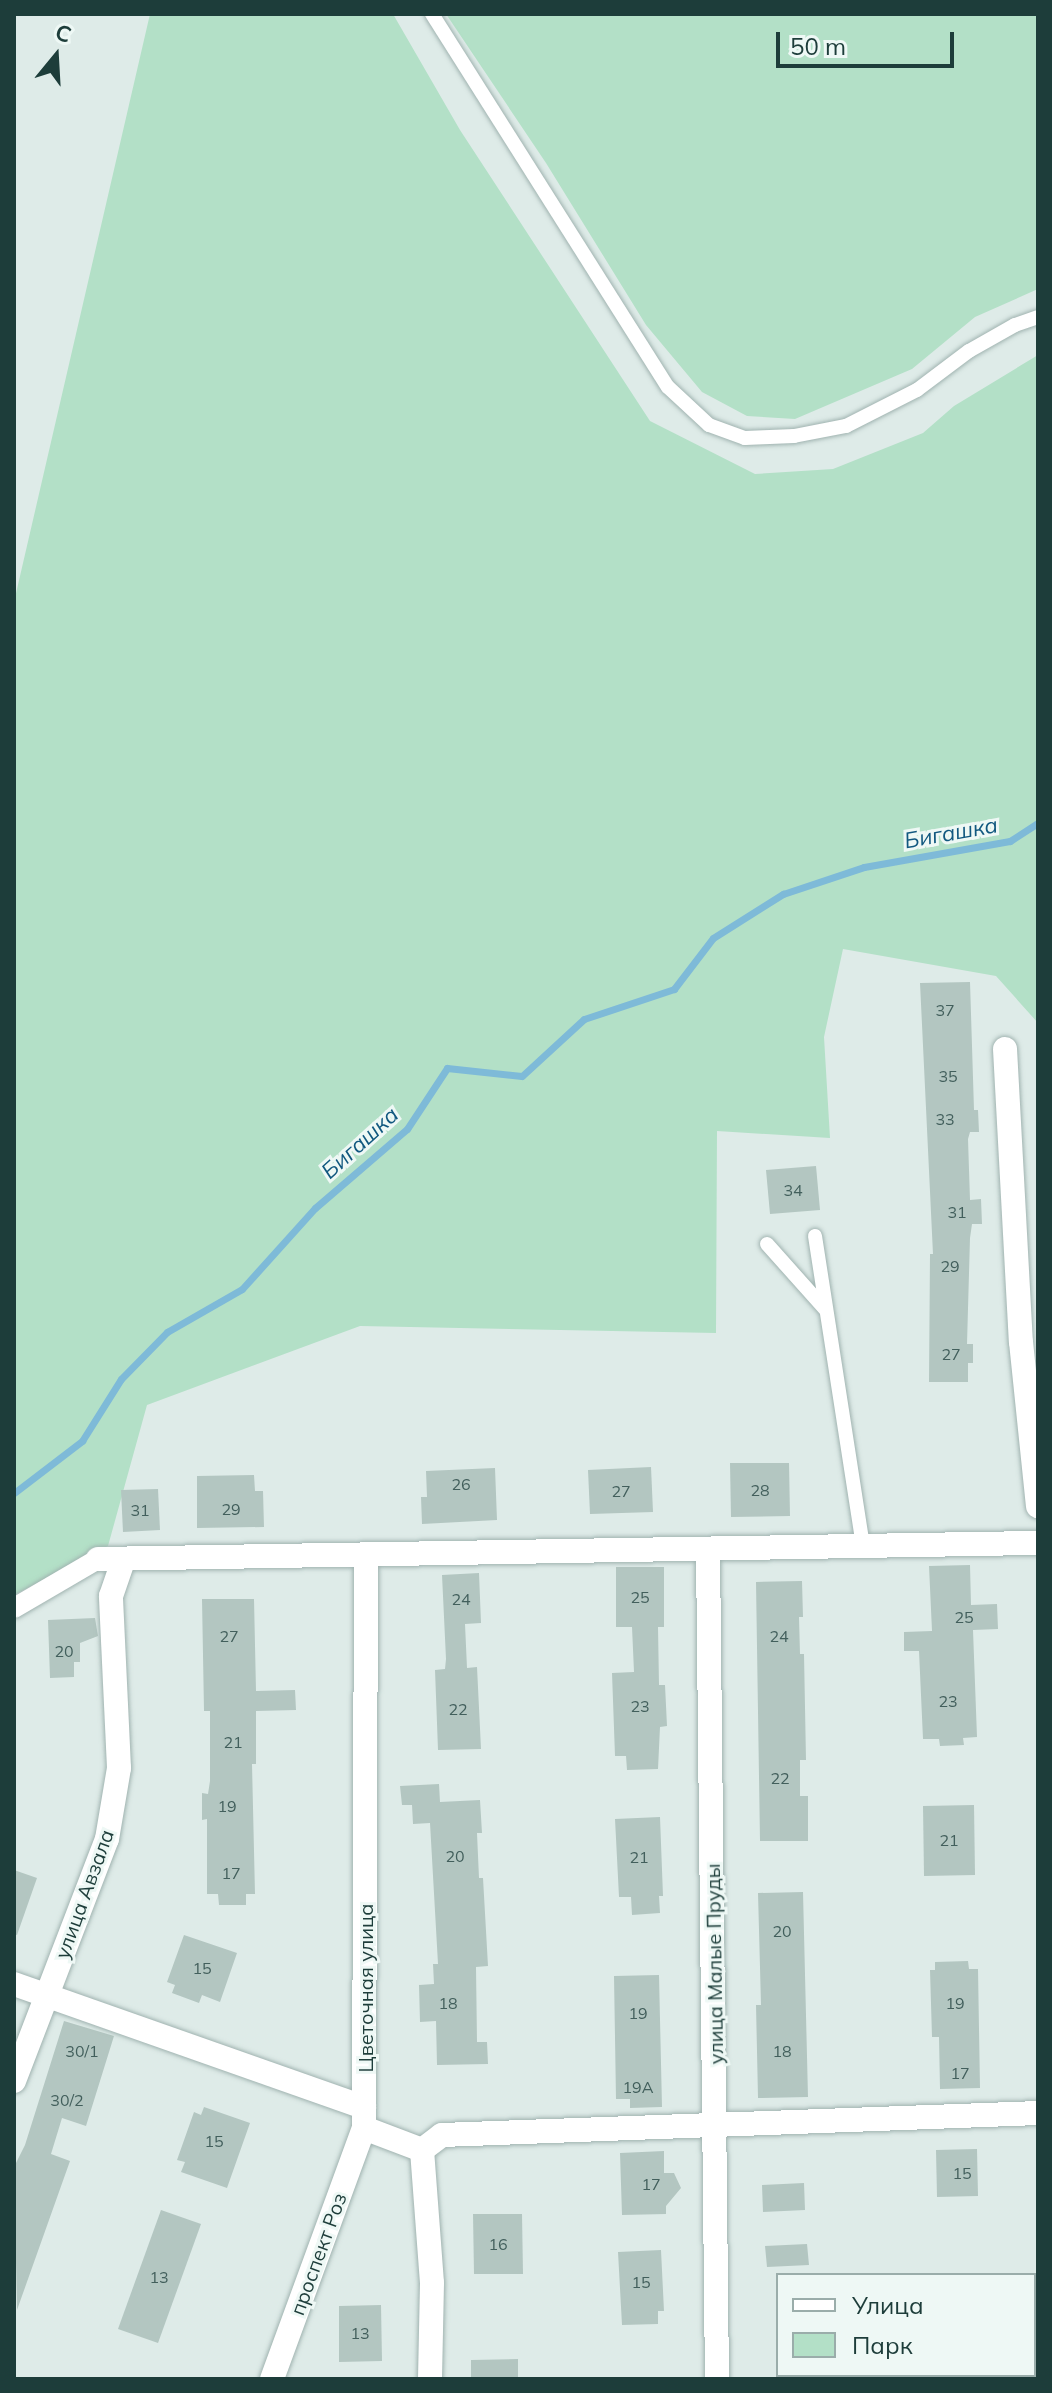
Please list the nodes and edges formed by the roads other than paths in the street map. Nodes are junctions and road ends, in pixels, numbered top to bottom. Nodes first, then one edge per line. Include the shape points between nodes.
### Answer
1 (432, 14) edge
2 (1038, 317) edge
3 (1005, 1049) dead end
4 (815, 1236) dead end
5 (767, 1244) dead end
6 (826, 1310) junction
7 (1029, 1339) edge
8 (1038, 1506) edge
9 (1038, 1543) edge
10 (863, 1546) junction
11 (708, 1550) junction
12 (366, 1556) junction
13 (98, 1559) joint
14 (124, 1559) junction
15 (14, 1608) edge
16 (14, 1984) edge
17 (46, 1997) junction
18 (14, 2081) edge
19 (1038, 2113) edge
20 (364, 2118) junction
21 (716, 2125) junction
22 (422, 2150) junction
23 (272, 2379) edge
24 (430, 2379) edge
25 (717, 2379) edge

1 - 2 lane via 668,387 709,425 745,438 846,426 917,390 969,351
3 - 7 street
4 - 6 lane
5 - 6 lane
6 - 10 lane
7 - 8 street
9 - 10 street
10 - 11 street
11 - 12 street
11 - 21 street, улица Малые Пруды
12 - 14 street
12 - 20 street, Цветочная улица
13 - 14 street
13 - 15 street
14 - 17 street, улица Авзала via 111,1596 119,1768 107,1839
16 - 17 street
17 - 18 street, улица Авзала
17 - 20 street
19 - 21 street
20 - 22 street
20 - 23 street, проспект Роз
21 - 22 street via 442,2135
21 - 25 street, улица Малые Пруды
22 - 24 street via 432,2283

